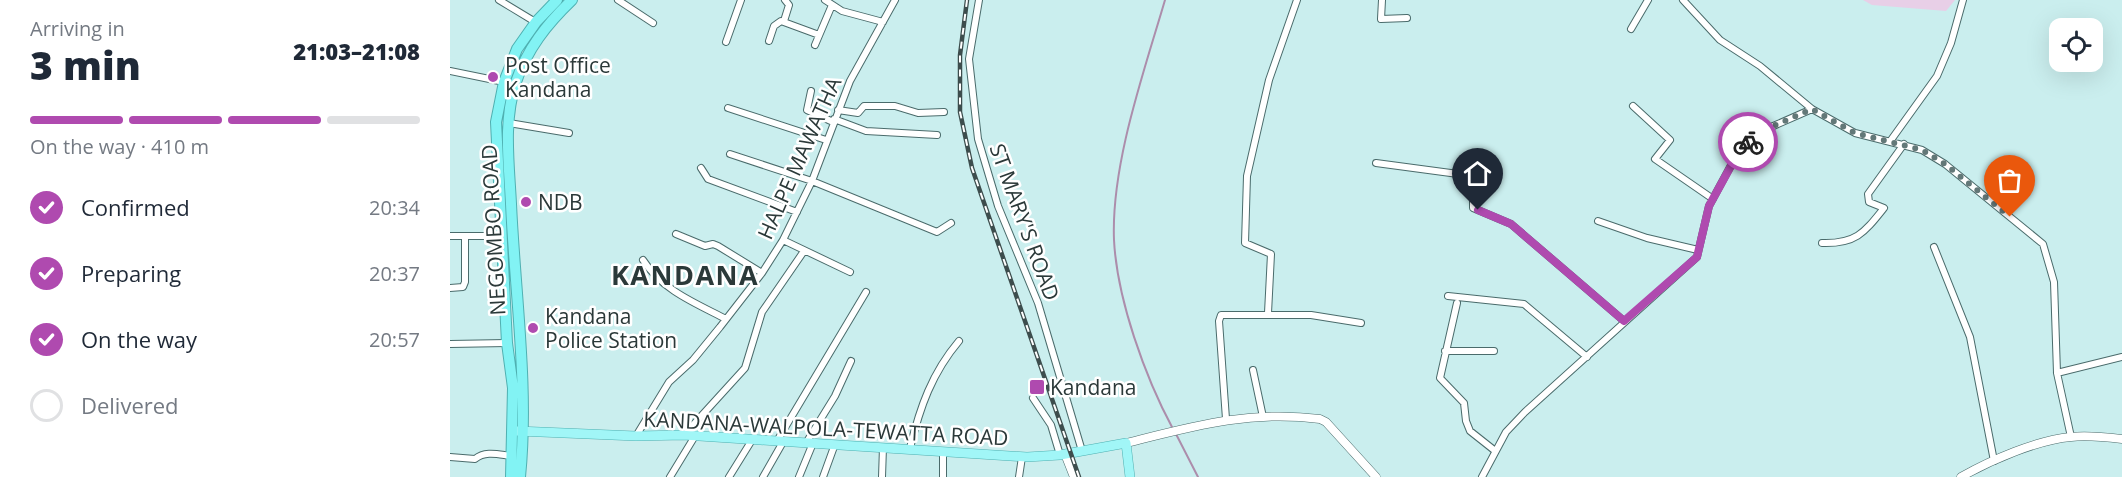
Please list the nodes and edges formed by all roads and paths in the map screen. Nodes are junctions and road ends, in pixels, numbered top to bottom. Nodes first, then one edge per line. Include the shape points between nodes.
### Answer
1 (499, 0) edge
2 (572, 0) edge
3 (618, 0) edge
4 (741, 0) edge
5 (785, 0) edge
6 (825, 0) edge
7 (895, 0) edge
8 (979, 0) edge
9 (1297, 0) edge
10 (1382, 0) edge
11 (1648, 0) edge
12 (1683, 0) edge
13 (1963, 0) edge
14 (553, 1) edge
15 (832, 5) junction
16 (1407, 18) dead end
17 (784, 21) junction
18 (882, 22) junction
19 (653, 23) dead end
20 (540, 25) junction
21 (1631, 29) dead end
22 (819, 35) junction
23 (769, 41) dead end
24 (726, 42) dead end
25 (815, 45) dead end
26 (450, 63) edge
27 (450, 70) edge
28 (504, 82) junction
29 (811, 91) dead end
30 (1634, 106) dead end
31 (728, 108) dead end
32 (1812, 109) junction
33 (838, 110) junction
34 (944, 112) dead end
35 (833, 121) junction
36 (508, 123) junction
37 (569, 133) dead end
38 (937, 135) dead end
39 (826, 140) junction
40 (1891, 140) junction
41 (1904, 144) junction
42 (730, 154) dead end
43 (1376, 163) dead end
44 (700, 168) dead end
45 (812, 181) junction
46 (1713, 199) junction
47 (797, 212) junction
48 (1598, 221) dead end
49 (951, 223) dead end
50 (676, 234) dead end
51 (450, 236) edge
52 (465, 236) junction
53 (502, 236) junction
54 (783, 240) junction
55 (1822, 243) dead end
56 (1934, 247) dead end
57 (1698, 250) junction
58 (804, 251) junction
59 (643, 260) dead end
60 (850, 272) dead end
61 (762, 273) junction
62 (450, 288) edge
63 (866, 292) dead end
64 (1448, 296) dead end
65 (1457, 303) dead end
66 (1268, 313) junction
67 (726, 319) junction
68 (1624, 321) junction
69 (1361, 323) dead end
70 (959, 341) dead end
71 (450, 344) edge
72 (507, 344) junction
73 (1445, 351) junction
74 (1494, 351) dead end
75 (1587, 357) junction
76 (2122, 357) edge
77 (851, 362) dead end
78 (1253, 370) dead end
79 (2057, 373) junction
80 (1034, 398) dead end
81 (1263, 417) junction
82 (1226, 419) junction
83 (518, 431) junction
84 (684, 435) junction
85 (636, 436) junction
86 (695, 436) junction
87 (2071, 436) junction
88 (2122, 439) edge
89 (752, 440) junction
90 (780, 441) junction
91 (810, 443) junction
92 (1126, 443) junction
93 (835, 444) junction
94 (884, 447) junction
95 (910, 448) junction
96 (1494, 450) junction
97 (943, 451) junction
98 (1082, 451) junction
99 (1063, 455) junction
100 (513, 456) junction
101 (450, 457) edge
102 (1022, 457) junction
103 (1995, 461) junction
104 (511, 477) edge
105 (520, 477) edge
106 (670, 477) edge
107 (729, 477) edge
108 (763, 477) edge
109 (799, 477) edge
110 (823, 477) edge
111 (882, 477) edge
112 (943, 477) edge
113 (1019, 477) edge
114 (1074, 477) edge
115 (1130, 477) edge
116 (1376, 477) edge
117 (1482, 477) edge
118 (1962, 477) edge

1 - 20 street
2 - 20 highway, NEGOMBO ROAD
3 - 19 street
4 - 24 street
5 - 17 street via 789,5
6 - 15 street
7 - 18 street, HALPE MAWATHA
8 - 98 street, ST MARY'S ROAD via 969,59 978,139 998,206 1038,303
9 - 66 street via 1269,80 1247,176 1245,243 1271,254
10 - 16 street via 1381,19
11 - 21 street
12 - 32 street via 1720,40 1760,66
13 - 40 street via 1937,76
14 - 20 highway, NEGOMBO ROAD
15 - 18 street
15 - 22 street
17 - 22 street
17 - 23 street via 774,26
18 - 33 street, HALPE MAWATHA
20 - 28 highway, NEGOMBO ROAD via 517,49
20 - 36 highway, NEGOMBO ROAD via 518,75
22 - 25 street
26 - 27 street
27 - 28 street
28 - 53 highway, NEGOMBO ROAD via 496,122
29 - 35 street via 807,110
30 - 46 street via 1670,140 1655,159
31 - 39 street
32 - 40 street via 1855,133
32 - 46 street via 1771,127 1742,146
33 - 34 street via 858,113 864,106 895,106 918,113
33 - 35 street, HALPE MAWATHA
35 - 38 street via 866,131
35 - 39 street, HALPE MAWATHA
36 - 37 street
36 - 83 highway, NEGOMBO ROAD
39 - 45 street, HALPE MAWATHA
40 - 41 street
41 - 55 street via 1868,194 1869,202 1884,208 1873,222 1844,244
41 - 79 street via 1945,164 2043,244 2054,282
42 - 45 street
43 - 68 street via 1473,176 1473,208 1511,224
44 - 47 street via 708,179
45 - 47 street, HALPE MAWATHA
45 - 49 street via 937,232
46 - 57 street
47 - 54 street, HALPE MAWATHA
48 - 57 street
50 - 61 street via 705,246 712,243
51 - 52 street
52 - 53 street
52 - 62 street via 465,282 463,287
53 - 72 highway, NEGOMBO ROAD
54 - 58 street
54 - 61 street, HALPE MAWATHA
56 - 103 street via 1970,337
57 - 68 street via 1697,257
58 - 60 street
58 - 84 street via 762,312 746,368
59 - 67 street via 653,276 670,289
61 - 67 street, HALPE MAWATHA
63 - 90 street
64 - 75 street via 1524,303
65 - 73 street
66 - 69 street
66 - 82 street via 1221,315
67 - 85 street, HALPE MAWATHA via 693,360 669,382
68 - 75 street
70 - 95 street via 931,380
71 - 72 street
72 - 83 highway, NEGOMBO ROAD
73 - 74 street
73 - 96 street via 1440,378 1464,403 1470,431
75 - 96 street via 1525,412
76 - 79 street
77 - 91 street
78 - 81 street
79 - 87 street
80 - 99 street
81 - 82 street
81 - 116 street via 1326,422
82 - 92 street
83 - 85 main road, KANDANA-WALPOLA-TEWATTA ROAD
83 - 100 highway, NEGOMBO ROAD
83 - 105 highway, NEGOMBO ROAD
84 - 85 main road, KANDANA-WALPOLA-TEWATTA ROAD
84 - 86 main road, KANDANA-WALPOLA-TEWATTA ROAD
86 - 89 main road, KANDANA-WALPOLA-TEWATTA ROAD
86 - 106 street
87 - 88 street
87 - 103 street
89 - 90 main road, KANDANA-WALPOLA-TEWATTA ROAD
89 - 107 street
90 - 91 main road, KANDANA-WALPOLA-TEWATTA ROAD
90 - 108 street
91 - 93 main road, KANDANA-WALPOLA-TEWATTA ROAD
91 - 109 street
92 - 98 main road, KANDANA-WALPOLA-TEWATTA ROAD
92 - 115 main road
93 - 94 main road, KANDANA-WALPOLA-TEWATTA ROAD
93 - 110 street
94 - 95 main road, KANDANA-WALPOLA-TEWATTA ROAD
94 - 111 street
95 - 97 main road, KANDANA-WALPOLA-TEWATTA ROAD
96 - 117 street
97 - 102 main road, KANDANA-WALPOLA-TEWATTA ROAD
97 - 112 street
98 - 99 main road, KANDANA-WALPOLA-TEWATTA ROAD
99 - 102 main road, KANDANA-WALPOLA-TEWATTA ROAD
99 - 114 street
100 - 101 street via 490,453 475,459
100 - 104 highway, NEGOMBO ROAD
102 - 113 street
103 - 118 street

